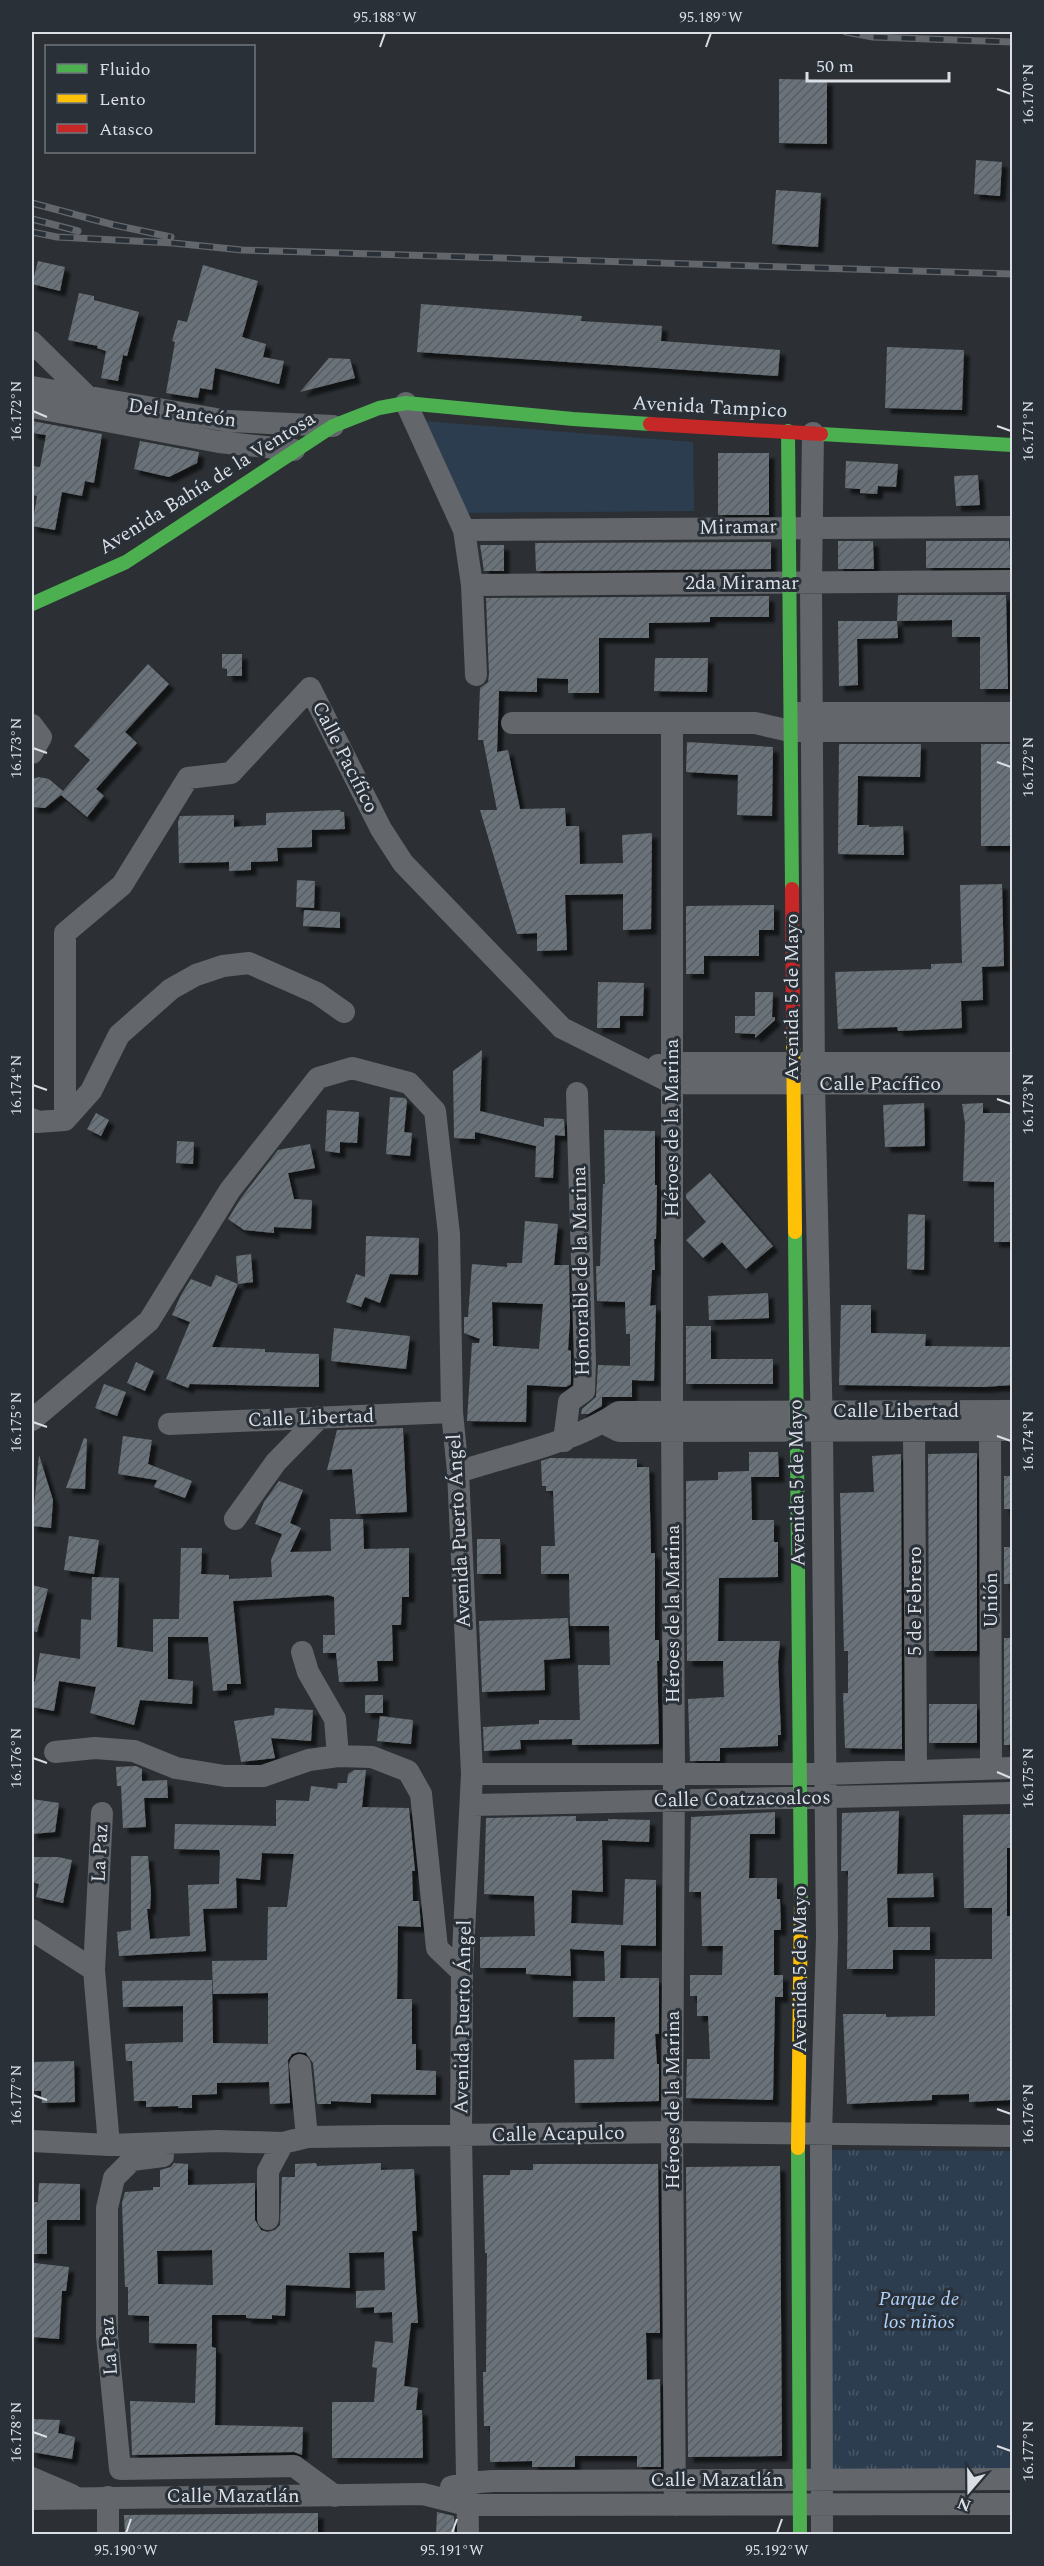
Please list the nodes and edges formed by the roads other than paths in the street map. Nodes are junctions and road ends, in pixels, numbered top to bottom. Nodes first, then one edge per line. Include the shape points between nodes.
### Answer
1 (32, 342) edge
2 (32, 387) edge
3 (90, 399) junction
4 (406, 403) junction
5 (32, 407) edge
6 (333, 426) junction
7 (788, 431) junction
8 (813, 433) junction
9 (1012, 445) edge
10 (294, 450) junction
11 (800, 526) junction
12 (1012, 527) edge
13 (464, 530) junction
14 (1012, 581) edge
15 (801, 583) junction
16 (472, 585) junction
17 (32, 604) edge
18 (476, 675) dead end
19 (1012, 713) edge
20 (801, 722) junction
21 (512, 723) dead end
22 (672, 723) junction
23 (32, 725) edge
24 (1012, 731) edge
25 (32, 753) edge
26 (344, 1012) dead end
27 (1012, 1062) edge
28 (672, 1073) junction
29 (803, 1074) junction
30 (1012, 1084) edge
31 (577, 1093) dead end
32 (32, 1119) edge
33 (65, 1120) junction
34 (1012, 1411) edge
35 (452, 1412) junction
36 (320, 1417) junction
37 (32, 1420) edge
38 (796, 1421) junction
39 (821, 1421) junction
40 (672, 1422) junction
41 (169, 1424) dead end
42 (914, 1430) junction
43 (1001, 1430) edge
44 (564, 1441) junction
45 (458, 1472) junction
46 (235, 1519) dead end
47 (302, 1652) dead end
48 (55, 1752) dead end
49 (338, 1756) junction
50 (1002, 1769) edge
51 (916, 1771) junction
52 (472, 1774) junction
53 (674, 1774) junction
54 (799, 1774) junction
55 (825, 1774) junction
56 (1012, 1793) edge
57 (799, 1798) junction
58 (826, 1798) junction
59 (674, 1799) junction
60 (471, 1805) junction
61 (102, 1813) dead end
62 (32, 1930) edge
63 (802, 1936) junction
64 (827, 1937) junction
65 (94, 1970) junction
66 (462, 1972) junction
67 (300, 2065) dead end
68 (672, 2132) junction
69 (798, 2134) junction
70 (821, 2134) junction
71 (461, 2136) junction
72 (1012, 2136) edge
73 (307, 2137) junction
74 (32, 2141) edge
75 (283, 2143) junction
76 (109, 2145) junction
77 (268, 2219) dead end
78 (32, 2478) edge
79 (1012, 2479) edge
80 (675, 2480) junction
81 (811, 2480) junction
82 (466, 2494) junction
83 (335, 2496) junction
84 (108, 2497) junction
85 (78, 2498) junction
86 (32, 2499) edge
87 (811, 2504) junction
88 (1012, 2504) edge
89 (675, 2505) junction
90 (108, 2535) edge
91 (468, 2535) edge
92 (800, 2535) edge
93 (822, 2535) edge

1 - 3 street
2 - 3 street, Del Panteón
3 - 6 street, Del Panteón via 228,421
4 - 6 street, Avenida Bahía de la Ventosa via 379,408
4 - 7 street, Avenida Tampico via 573,419
4 - 13 street
5 - 10 street, Del Panteón via 219,442
6 - 10 street, Avenida Bahía de la Ventosa
7 - 8 street, Avenida Tampico
7 - 11 street, Avenida 5 de Mayo
8 - 9 street, Avenida Tampico
8 - 11 street, Avenida 5 de Mayo
10 - 17 street, Avenida Bahía de la Ventosa via 126,562
11 - 12 street, Miramar
11 - 13 street, Miramar
11 - 15 street, Avenida 5 de Mayo
13 - 16 street
14 - 15 street, 2da Miramar
15 - 16 street, 2da Miramar
15 - 20 street, Avenida 5 de Mayo
16 - 18 street
19 - 20 street
20 - 22 street
20 - 24 street
20 - 29 street, Avenida 5 de Mayo
21 - 22 street
22 - 28 street, Héroes de la Marina
23 - 25 street via 41,737
26 - 33 street via 317,993 249,963 196,975 171,989 119,1035 91,1091
27 - 29 street, Calle Pacífico
28 - 29 street, Calle Pacífico
28 - 33 street, Calle Pacífico via 644,1067 562,1028 403,863 381,830 310,688 231,772 188,778 122,885 65,933
28 - 40 street, Héroes de la Marina
29 - 30 street, Calle Pacífico
29 - 38 street, Avenida 5 de Mayo
29 - 39 street, Avenida 5 de Mayo
31 - 44 street, Honorable de la Marina via 584,1392 569,1402
32 - 33 street
34 - 39 street, Calle Libertad
35 - 36 street, Calle Libertad
35 - 37 street, Avenida Puerto Ángel via 449,1234 435,1111 409,1083 352,1068 318,1078 230,1190 149,1321
35 - 45 street, Avenida Puerto Ángel
36 - 41 street, Calle Libertad
36 - 46 street via 276,1462
38 - 39 street, Calle Libertad
38 - 40 street, Calle Libertad
38 - 54 street, Avenida 5 de Mayo
39 - 42 street, Calle Libertad
39 - 55 street, Avenida 5 de Mayo
40 - 44 street, Calle Libertad via 619,1412
40 - 53 street, Héroes de la Marina
42 - 43 street, Calle Libertad
42 - 51 street, 5 de Febrero
43 - 50 street, Unión
44 - 45 street, Calle Libertad
45 - 52 street, Avenida Puerto Ángel
47 - 49 street via 334,1719
48 - 49 street via 95,1748 134,1751 176,1768 225,1776 263,1776 309,1760
49 - 66 street via 372,1757 408,1771 421,1794 437,1948
50 - 51 street, Calle Coatzacoalcos
51 - 55 street, Calle Coatzacoalcos
52 - 53 street, Calle Coatzacoalcos
52 - 60 street, Avenida Puerto Ángel
53 - 54 street, Calle Coatzacoalcos
53 - 59 street, Héroes de la Marina
54 - 55 street, Calle Coatzacoalcos
54 - 57 street, Avenida 5 de Mayo
55 - 58 street, Avenida 5 de Mayo
56 - 58 street, Calle Coatzacoalcos
57 - 58 street, Calle Coatzacoalcos
57 - 59 street, Calle Coatzacoalcos
57 - 63 street, Avenida 5 de Mayo
58 - 64 street, Avenida 5 de Mayo
59 - 60 street, Calle Coatzacoalcos
59 - 68 street, Héroes de la Marina
60 - 66 street, Avenida Puerto Ángel
61 - 65 street, La Paz
62 - 65 street
63 - 64 street
63 - 69 street, Avenida 5 de Mayo
64 - 70 street, Avenida 5 de Mayo
65 - 76 street, La Paz
66 - 71 street, Avenida Puerto Ángel
67 - 73 street
68 - 69 street, Calle Acapulco
68 - 71 street, Calle Acapulco
68 - 80 street, Héroes de la Marina
69 - 70 street, Calle Acapulco
69 - 81 street, Avenida 5 de Mayo
70 - 72 street, Calle Acapulco
70 - 81 street, Avenida 5 de Mayo
71 - 73 street, Calle Acapulco
71 - 82 street, Avenida Puerto Ángel
73 - 75 street, Calle Acapulco
74 - 76 street, Calle Acapulco
75 - 76 street, Calle Acapulco
75 - 77 street via 268,2171
75 - 83 street, La Paz via 235,2155 152,2156 132,2160 114,2178 106,2208 107,2336 120,2469 294,2466
78 - 85 street, Calle Mazatlán
79 - 81 street, Calle Mazatlán
80 - 81 street, Calle Mazatlán
80 - 82 street, Calle Mazatlán
80 - 89 street, Héroes de la Marina
81 - 87 street, Avenida 5 de Mayo
82 - 83 street, Calle Mazatlán
82 - 89 street, Calle Mazatlán
82 - 91 street, Avenida Puerto Ángel
83 - 84 street, Calle Mazatlán
84 - 85 street, Calle Mazatlán
84 - 90 street
85 - 86 street, Calle Mazatlán
87 - 88 street, Calle Mazatlán
87 - 89 street, Calle Mazatlán
87 - 92 street, Avenida 5 de Mayo
87 - 93 street, Avenida 5 de Mayo

